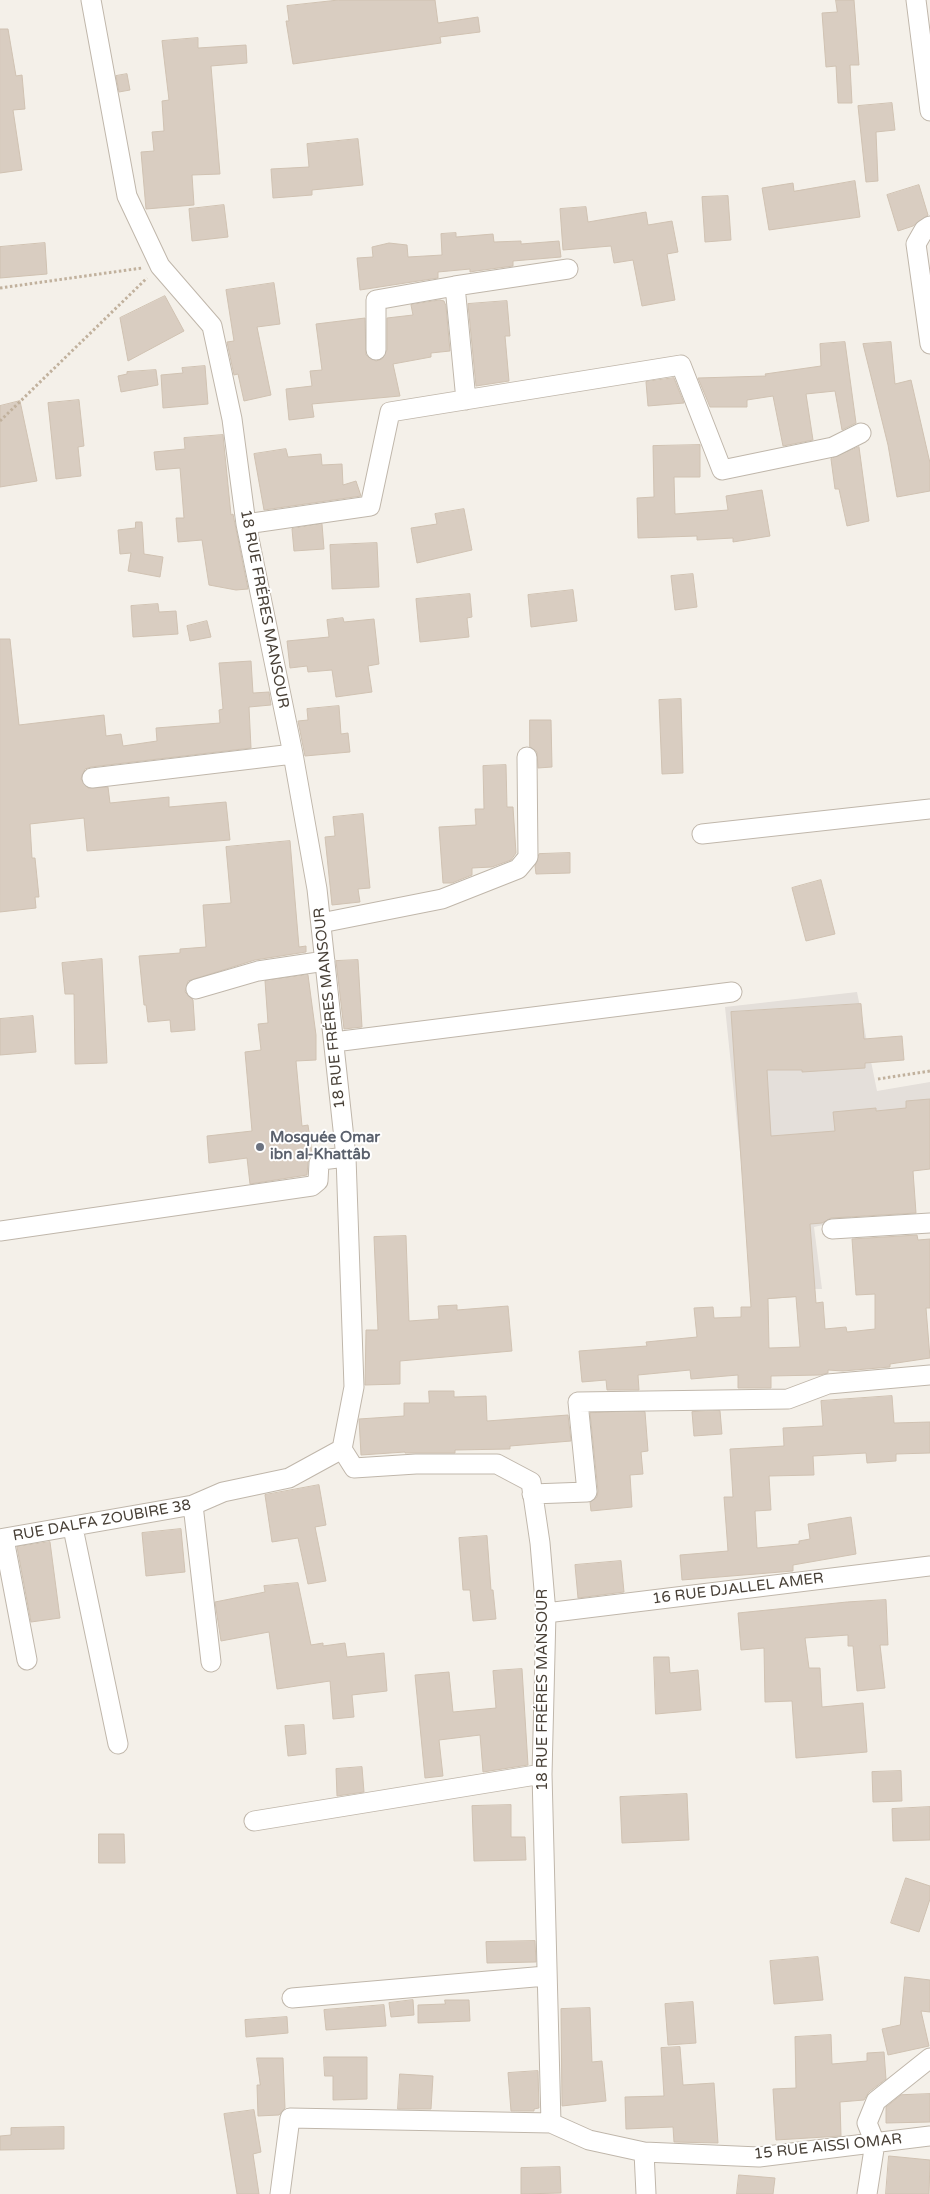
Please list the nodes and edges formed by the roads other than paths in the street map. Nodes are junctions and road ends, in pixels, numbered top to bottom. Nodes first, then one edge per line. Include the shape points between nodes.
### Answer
1 (91, 0) edge
2 (916, 0) edge
3 (930, 111) edge
4 (930, 226) edge
5 (568, 268) dead end
6 (454, 286) junction
7 (930, 344) edge
8 (376, 350) dead end
9 (466, 400) junction
10 (861, 433) dead end
11 (246, 524) junction
12 (293, 754) junction
13 (527, 757) dead end
14 (92, 778) dead end
15 (930, 809) edge
16 (702, 834) dead end
17 (321, 923) junction
18 (325, 961) junction
19 (196, 989) dead end
20 (732, 992) dead end
21 (334, 1042) junction
22 (346, 1157) junction
23 (930, 1223) edge
24 (832, 1229) dead end
25 (0, 1231) edge
26 (930, 1375) edge
27 (342, 1449) junction
28 (532, 1494) junction
29 (194, 1505) junction
30 (73, 1528) junction
31 (2, 1539) edge
32 (930, 1566) edge
33 (546, 1613) junction
34 (26, 1660) dead end
35 (211, 1662) dead end
36 (118, 1744) dead end
37 (542, 1774) junction
38 (254, 1821) dead end
39 (546, 1976) junction
40 (292, 1998) dead end
41 (930, 2058) edge
42 (551, 2124) junction
43 (930, 2136) edge
44 (875, 2143) junction
45 (644, 2152) junction
46 (280, 2194) edge
47 (646, 2194) edge
48 (867, 2194) edge

1 - 11 street, 18 RUE FRÉRES MANSOUR via 127,196 160,266 212,326 232,419
2 - 3 street
4 - 7 street via 916,244
5 - 6 street
6 - 8 street via 376,300
6 - 9 street
9 - 10 street via 681,365 722,470 833,447
9 - 11 street via 390,412 370,506
11 - 12 street, 18 RUE FRÉRES MANSOUR
12 - 14 street
12 - 17 street, 18 RUE FRÉRES MANSOUR
13 - 17 street via 528,857 518,869 442,899
15 - 16 street
17 - 18 street, 18 RUE FRÉRES MANSOUR
18 - 19 street via 258,971
18 - 21 street, 18 RUE FRÉRES MANSOUR
20 - 21 street
21 - 22 street, 18 RUE FRÉRES MANSOUR
22 - 25 street via 321,1160 318,1181 312,1186
22 - 27 street, 18 RUE FRÉRES MANSOUR via 354,1387
23 - 24 street
26 - 28 street via 828,1384 788,1399 578,1402 587,1492
27 - 28 street, 18 RUE FRÉRES MANSOUR via 354,1468 497,1464 531,1482
27 - 29 street, RUE DALFA ZOUBIRE 38 via 289,1478 223,1492
28 - 33 street, 18 RUE FRÉRES MANSOUR
29 - 30 street, RUE DALFA ZOUBIRE 38
29 - 35 street
30 - 31 street, RUE DALFA ZOUBIRE 38
30 - 36 street
31 - 34 street
32 - 33 street, 16 RUE DJALLEL AMER
33 - 37 street, 18 RUE FRÉRES MANSOUR
37 - 38 street
37 - 39 street, 18 RUE FRÉRES MANSOUR
39 - 40 street
39 - 42 street, 18 RUE FRÉRES MANSOUR
41 - 44 street via 876,2101 867,2123
42 - 45 street, 15 RUE AISSI OMAR via 589,2140
42 - 46 street via 290,2118
43 - 44 street, 15 RUE AISSI OMAR
44 - 45 street, 15 RUE AISSI OMAR via 759,2157
44 - 48 street
45 - 47 street

